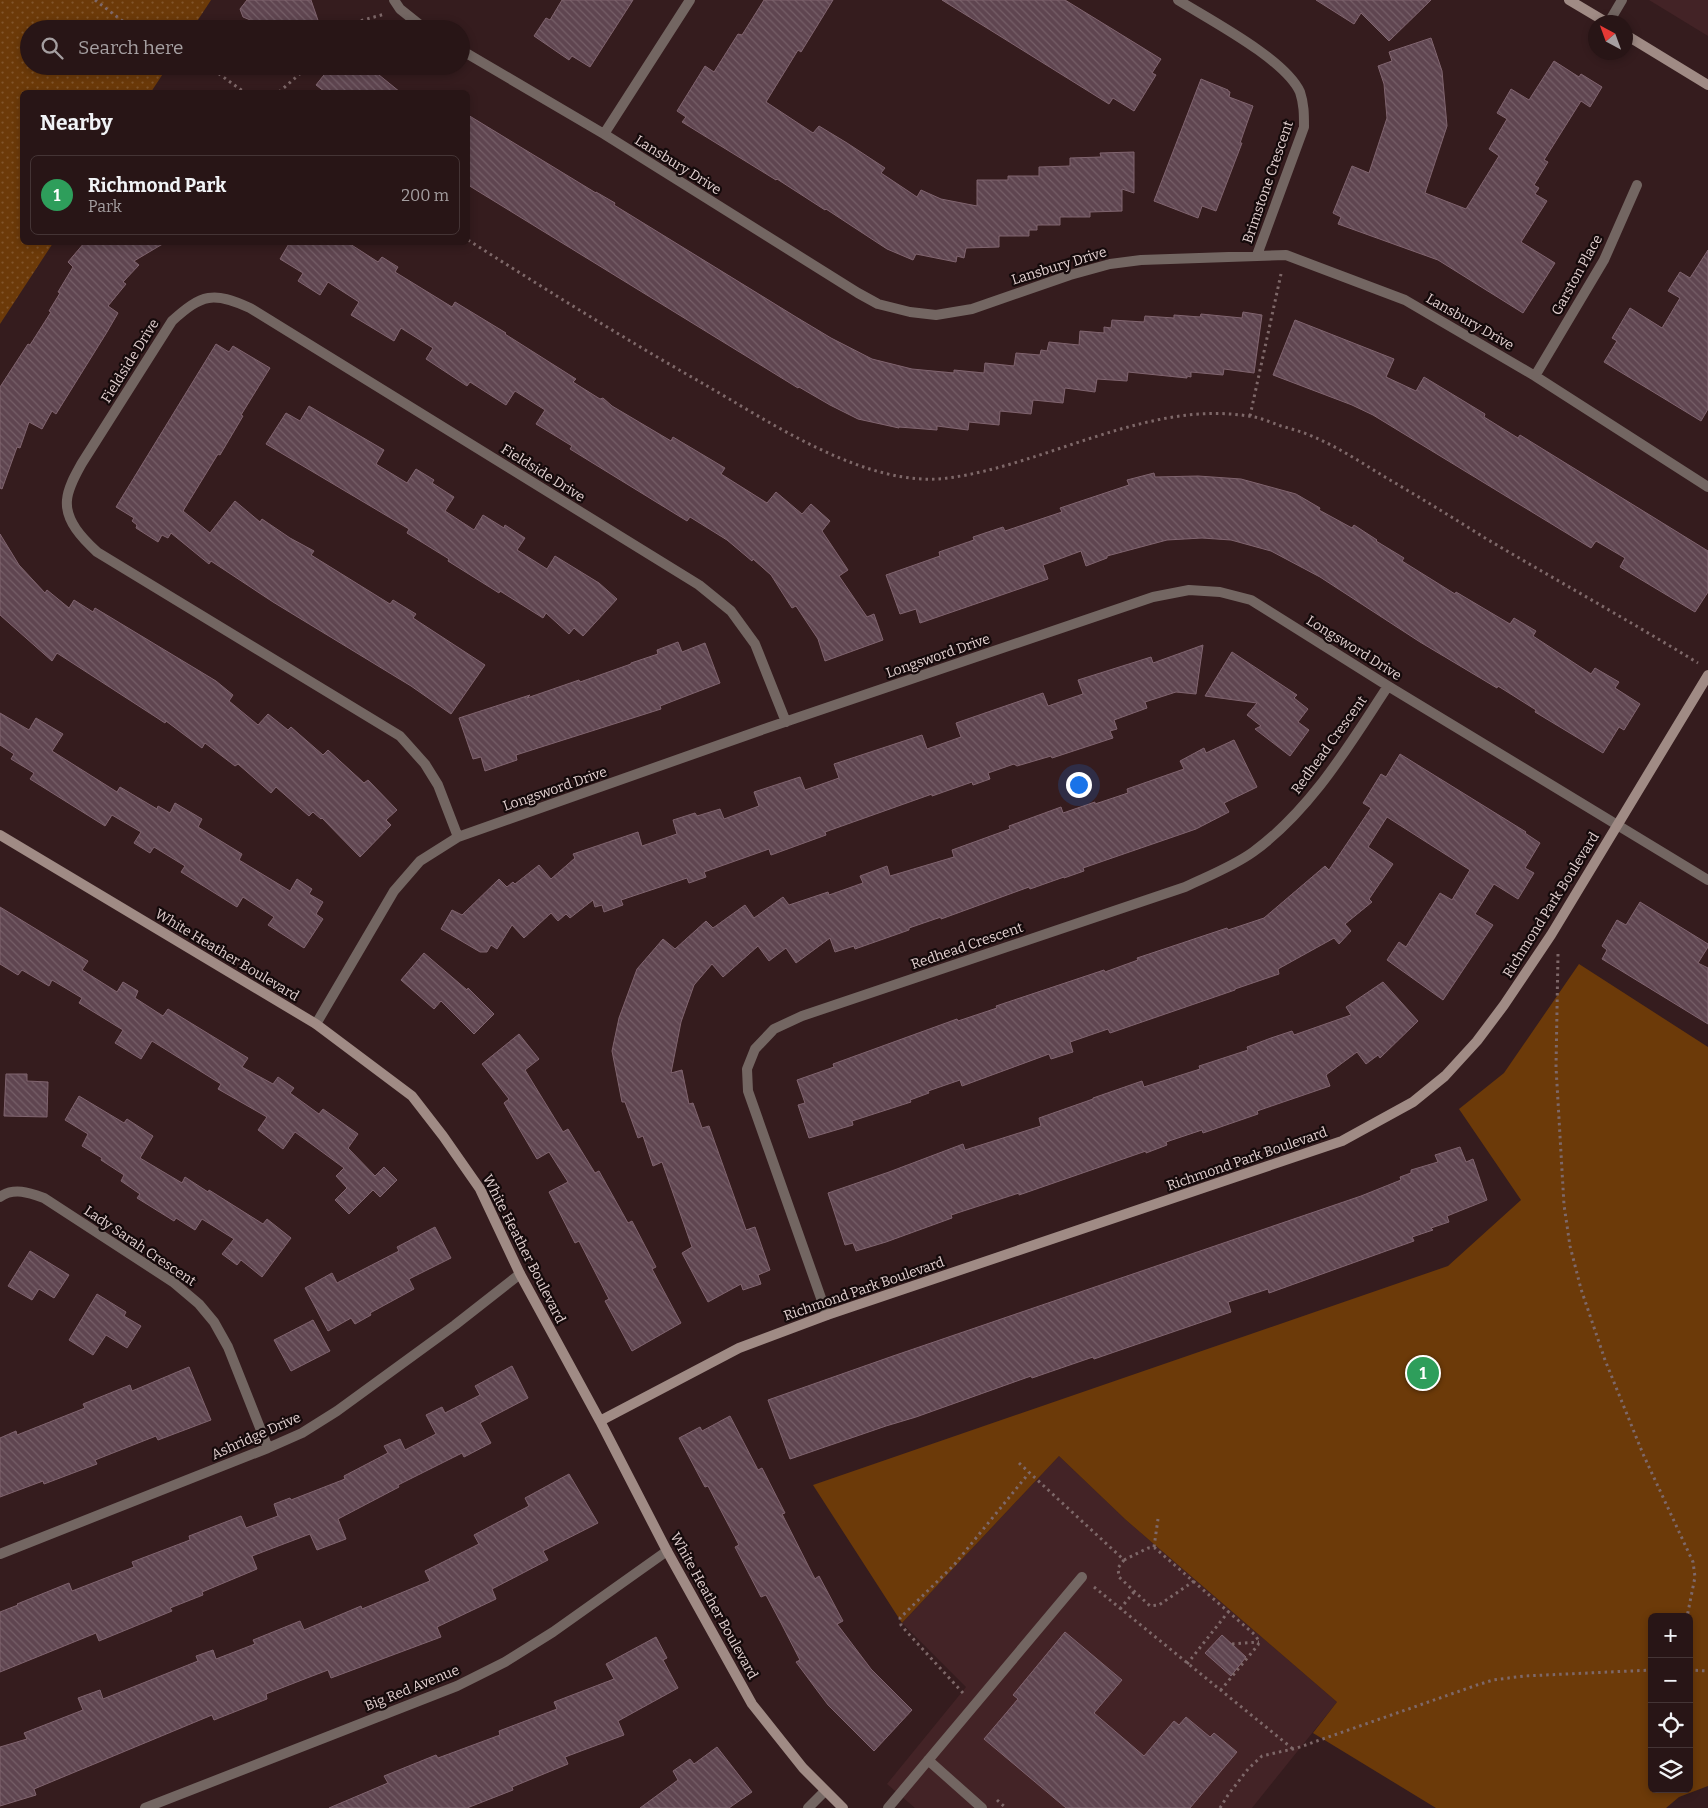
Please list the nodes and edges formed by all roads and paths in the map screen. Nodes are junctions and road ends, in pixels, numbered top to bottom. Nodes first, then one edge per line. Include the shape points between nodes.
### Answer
1 (95, 0) edge
2 (394, 0) edge
3 (690, 0) edge
4 (1178, 0) edge
5 (1569, 0) edge
6 (1622, 0) edge
7 (400, 9) junction
8 (1595, 15) edge
9 (1612, 15) edge
10 (121, 20) edge
11 (363, 20) edge
12 (414, 20) edge
13 (1633, 39) edge
14 (470, 55) edge
15 (220, 75) edge
16 (299, 75) edge
17 (1707, 83) edge
18 (241, 90) edge
19 (281, 90) edge
20 (604, 134) junction
21 (1637, 185) dead end
22 (470, 241) edge
23 (1257, 255) junction
24 (1281, 274) dead end
25 (1535, 376) junction
26 (1250, 416) junction
27 (1708, 487) edge
28 (1702, 665) dead end
29 (1708, 674) edge
30 (1388, 686) junction
31 (786, 722) junction
32 (1617, 824) junction
33 (0, 835) edge
34 (458, 838) junction
35 (1708, 880) edge
36 (1551, 935) junction
37 (316, 1024) junction
38 (0, 1197) edge
39 (520, 1274) junction
40 (827, 1315) junction
41 (600, 1421) junction
42 (268, 1448) junction
43 (1019, 1463) dead end
44 (1029, 1472) junction
45 (1158, 1519) dead end
46 (1154, 1547) junction
47 (667, 1551) junction
48 (0, 1554) edge
49 (1124, 1560) junction
50 (1082, 1577) joint
51 (1194, 1581) junction
52 (1134, 1592) junction
53 (1120, 1609) junction
54 (1229, 1611) junction
55 (1687, 1613) edge
56 (1259, 1642) junction
57 (1232, 1644) dead end
58 (1187, 1664) junction
59 (1648, 1670) edge
60 (1693, 1670) edge
61 (1708, 1671) edge
62 (1220, 1691) junction
63 (974, 1705) junction
64 (1293, 1749) junction
65 (928, 1760) junction
66 (825, 1792) junction
67 (992, 1796) dead end
68 (170, 1804) edge
69 (145, 1808) edge
70 (808, 1808) edge
71 (842, 1808) edge
72 (888, 1808) edge
73 (982, 1808) edge
74 (1006, 1808) edge
75 (1220, 1808) edge

1 - 10 path
2 - 7 street
3 - 20 street
4 - 23 street, Brimstone Crescent via 1280,66 1291,78 1304,104 1304,127
5 - 8 street
6 - 9 street
7 - 11 path
7 - 12 street
13 - 17 street
14 - 20 street, Lansbury Drive
15 - 18 path
16 - 19 path
20 - 23 street, Lansbury Drive via 858,293 878,304 910,312 936,316 972,309 1070,274 1110,264
21 - 25 street, Garston Place via 1604,260
22 - 26 path via 655,357 800,440 866,468 900,477 943,479 973,474 1152,421 1186,415
23 - 25 street, Lansbury Drive via 1286,255 1399,297
24 - 26 path
25 - 27 street, Lansbury Drive
26 - 28 path via 1315,437
29 - 32 street, Richmond Park Boulevard
30 - 31 street, Longsword Drive via 1251,600 1220,592 1189,590 1154,597
30 - 32 street, Longsword Drive
30 - 40 street, Redhead Crescent via 1324,780 1288,823 1252,852 1221,871 1185,887 802,1016 774,1029 755,1049 747,1069 748,1091
31 - 34 street, Longsword Drive
31 - 34 street, Fieldside Drive via 755,644 731,611 700,585 250,308 229,299 212,297 192,303 172,321 82,463 66,500 70,517 79,535 97,552 400,736 425,764 438,785
32 - 35 street, Longsword Drive
32 - 36 street, Richmond Park Boulevard
33 - 37 street, White Heather Boulevard
34 - 37 street, Longsword Drive via 420,861 402,881
36 - 40 street, Richmond Park Boulevard via 1483,1034 1445,1076 1413,1102 1342,1141
36 - 55 path via 1559,957 1556,1067 1564,1205 1570,1246 1605,1360 1692,1562 1694,1577
37 - 39 street, White Heather Boulevard via 412,1096 480,1189
38 - 42 street, Lady Sarah Crescent via 5,1193 27,1192 44,1198 173,1282 199,1304 228,1346
39 - 41 street, White Heather Boulevard
39 - 42 street, Ashridge Drive via 337,1410 302,1433
40 - 41 street, Richmond Park Boulevard via 739,1348
41 - 47 street, White Heather Boulevard
42 - 48 street, Ashridge Drive
43 - 44 path
44 - 49 path
44 - 63 path via 961,1557 900,1618 906,1632
45 - 46 path
46 - 49 path
46 - 51 path
47 - 66 street, White Heather Boulevard via 752,1704
47 - 68 street, Big Red Avenue via 505,1662 457,1686
49 - 52 path via 1118,1573
50 - 53 path
50 - 63 street
51 - 52 path via 1155,1606 1149,1606
51 - 54 path
52 - 53 path
53 - 58 path
54 - 56 path via 1256,1635
54 - 58 path
56 - 57 path
56 - 62 path
58 - 62 path
59 - 64 path via 1524,1676 1490,1681
60 - 61 path
62 - 64 path
63 - 65 street
64 - 75 path via 1260,1757
65 - 72 street
65 - 73 street
66 - 70 street
66 - 71 street, White Heather Boulevard
67 - 74 path
68 - 69 street, Big Red Avenue

